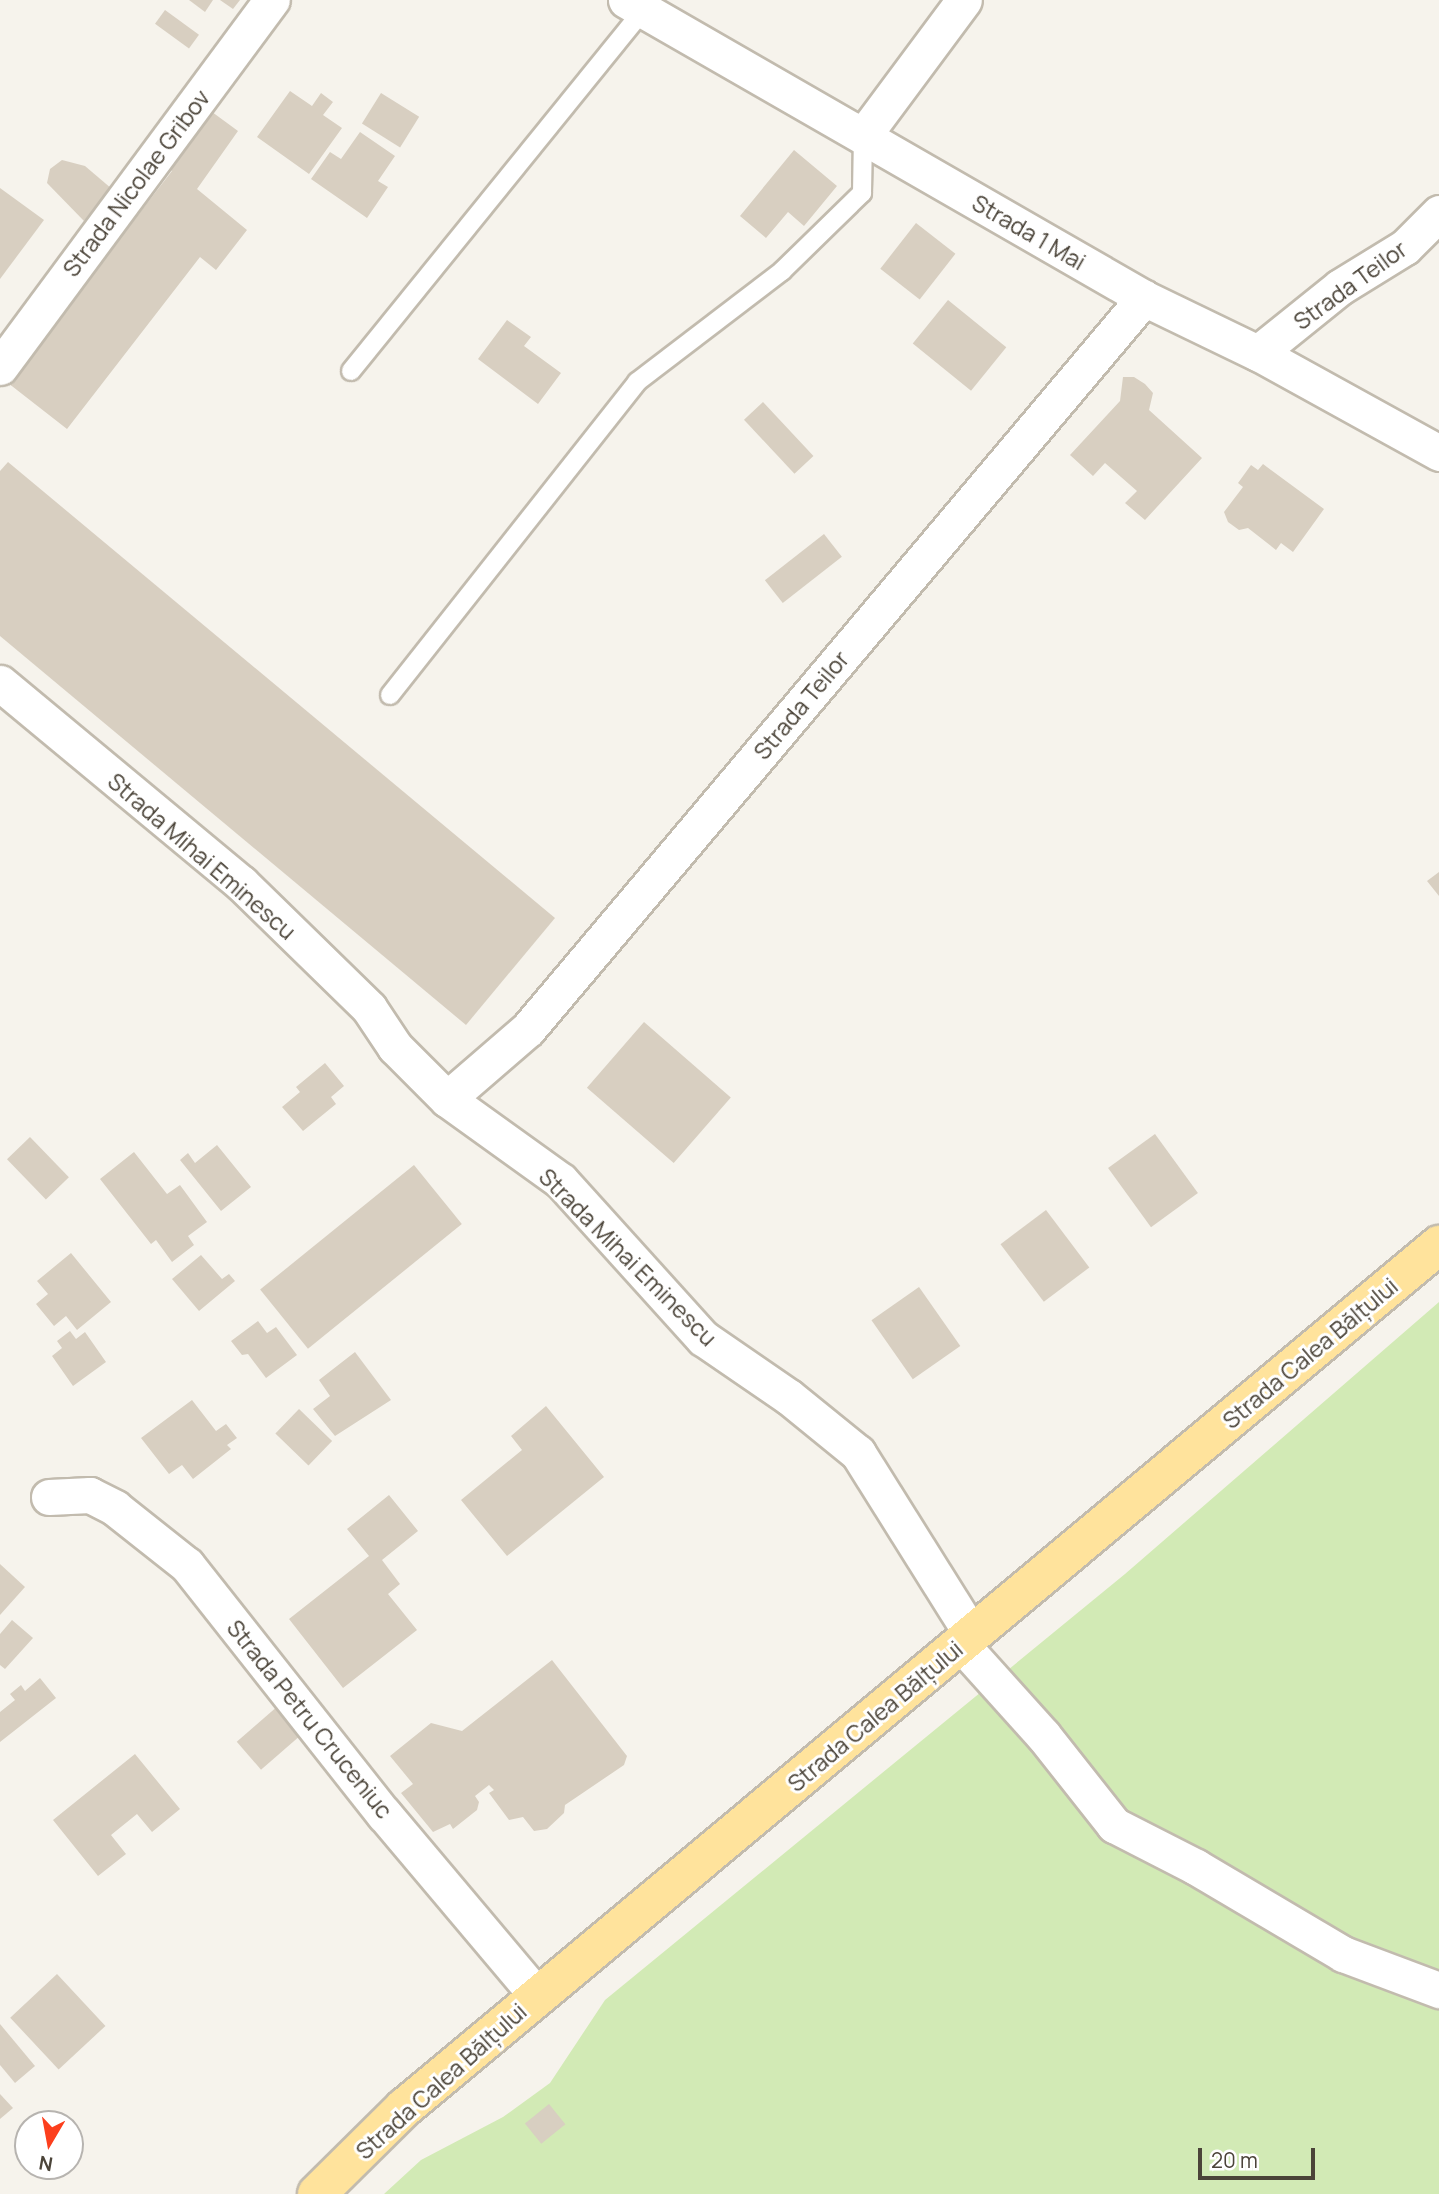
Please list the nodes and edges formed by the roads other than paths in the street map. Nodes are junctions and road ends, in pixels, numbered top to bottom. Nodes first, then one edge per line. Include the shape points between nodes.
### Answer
1 (272, 0) edge
2 (964, 0) edge
3 (634, 5) edge
4 (863, 136) junction
5 (1439, 213) edge
6 (1144, 298) junction
7 (1258, 353) junction
8 (0, 367) edge
9 (351, 371) dead end
10 (1439, 453) edge
11 (0, 682) edge
12 (390, 695) dead end
13 (447, 1099) junction
14 (1439, 1245) edge
15 (49, 1497) dead end
16 (967, 1639) junction
17 (1439, 1990) edge
18 (537, 1996) junction
19 (317, 2194) edge

1 - 8 street, Strada Nicolae Gribov
2 - 4 street
3 - 4 street, Strada 1 Mai
3 - 9 lane
4 - 6 street, Strada 1 Mai
4 - 12 lane via 862,193 782,271 637,382
5 - 7 street, Strada Teilor via 1405,247 1340,287
6 - 7 street, Strada 1 Mai
6 - 13 street, Strada Teilor via 528,1029
7 - 10 street, Strada 1 Mai
11 - 13 street, Strada Mihai Eminescu via 241,883 369,1007 395,1047
13 - 16 street, Strada Mihai Eminescu via 561,1181 703,1338 789,1397 858,1453
14 - 16 main road, Strada Calea Bălțului
15 - 18 street, Strada Petru Cruceniuc via 90,1495 115,1508 187,1565 384,1814
16 - 17 street, Strada Mihai Eminescu via 1114,1825 1196,1867 1343,1954
16 - 18 main road, Strada Calea Bălțului
18 - 19 main road, Strada Calea Bălțului via 404,2108

